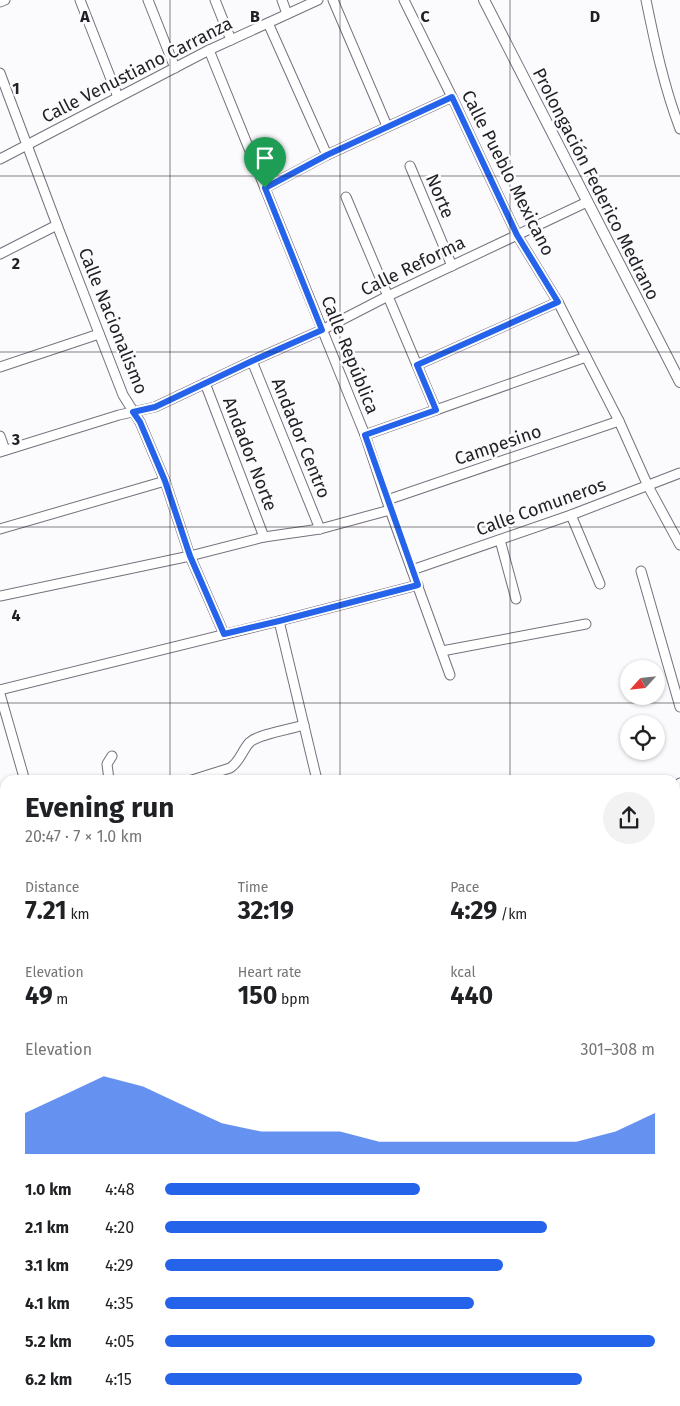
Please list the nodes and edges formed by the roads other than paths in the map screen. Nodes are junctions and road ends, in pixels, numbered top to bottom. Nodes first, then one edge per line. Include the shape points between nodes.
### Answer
1 (4, 0) edge
2 (80, 0) edge
3 (148, 0) edge
4 (215, 0) edge
5 (282, 0) edge
6 (318, 0) edge
7 (333, 0) edge
8 (404, 0) edge
9 (484, 0) edge
10 (646, 0) edge
11 (0, 2) edge
12 (287, 14) junction
13 (268, 23) junction
14 (231, 40) junction
15 (209, 50) junction
16 (174, 68) junction
17 (1, 79) edge
18 (118, 97) junction
19 (452, 97) junction
20 (387, 126) junction
21 (680, 129) edge
22 (26, 144) junction
23 (327, 155) junction
24 (0, 159) edge
25 (410, 166) dead end
26 (265, 188) junction
27 (346, 197) dead end
28 (587, 202) junction
29 (57, 225) junction
30 (517, 235) junction
31 (0, 254) edge
32 (452, 266) junction
33 (388, 296) junction
34 (558, 302) junction
35 (322, 330) junction
36 (99, 334) junction
37 (586, 357) junction
38 (252, 361) junction
39 (417, 365) junction
40 (0, 367) edge
41 (680, 382) edge
42 (205, 383) junction
43 (436, 410) junction
44 (133, 412) junction
45 (619, 422) junction
46 (365, 435) junction
47 (0, 436) edge
48 (3, 451) edge
49 (680, 473) edge
50 (165, 481) junction
51 (648, 486) junction
52 (388, 500) junction
53 (390, 510) junction
54 (571, 516) junction
55 (320, 528) junction
56 (0, 529) edge
57 (264, 537) junction
58 (500, 540) junction
59 (680, 545) edge
60 (190, 556) junction
61 (412, 570) junction
62 (641, 571) dead end
63 (600, 584) dead end
64 (418, 585) junction
65 (0, 596) edge
66 (516, 599) dead end
67 (279, 621) junction
68 (586, 624) dead end
69 (224, 634) junction
70 (442, 650) junction
71 (450, 675) dead end
72 (0, 690) edge
73 (0, 694) edge
74 (680, 707) edge
75 (304, 725) junction
76 (112, 756) dead end
77 (23, 775) edge
78 (108, 775) edge
79 (208, 775) edge
80 (316, 775) edge

1 - 11 street
2 - 18 street
3 - 16 street
4 - 14 street
5 - 12 street
6 - 12 street, Calle Venustiano Carranza
7 - 20 street
8 - 19 street, Calle Pueblo Mexicano
9 - 28 street, Prolongación Federico Medrano
10 - 21 street via 662,77
12 - 13 street, Calle Venustiano Carranza
13 - 14 street, Calle Venustiano Carranza
13 - 23 street
14 - 15 street, Calle Venustiano Carranza
15 - 16 street, Calle Venustiano Carranza
15 - 26 street, Calle República
16 - 18 street, Calle Venustiano Carranza
17 - 22 street, Calle Nacionalismo
18 - 22 street, Calle Venustiano Carranza
19 - 20 street
19 - 30 street, Calle Pueblo Mexicano
20 - 23 street
22 - 24 street, Calle Venustiano Carranza
22 - 29 street, Calle Nacionalismo
23 - 26 street
25 - 32 street, Norte
26 - 35 street, Calle República
27 - 33 street
28 - 30 street, Calle Reforma
28 - 41 street, Prolongación Federico Medrano
29 - 31 street
29 - 36 street, Calle Nacionalismo
30 - 32 street, Calle Reforma
30 - 34 street, Calle Pueblo Mexicano
32 - 33 street, Calle Reforma
33 - 35 street, Calle Reforma
33 - 39 street
34 - 37 street, Calle Pueblo Mexicano
34 - 39 street
35 - 38 street, Calle Reforma
35 - 46 street, Calle República
36 - 40 street
36 - 44 street, Calle Nacionalismo
37 - 43 street
37 - 45 street, Calle Pueblo Mexicano
38 - 42 street, Calle Reforma
38 - 55 street, Andador Centro
39 - 43 street
42 - 44 street, Calle Reforma via 155,407
42 - 57 street, Andador Norte
43 - 46 street
44 - 48 street, Calle Reforma
44 - 50 street, Calle Nacionalismo
45 - 51 street, Calle Pueblo Mexicano
45 - 52 street, Campesino
46 - 52 street, Calle República
47 - 48 street
49 - 51 street, Calle Comuneros
50 - 56 street
50 - 60 street, Calle Nacionalismo
51 - 54 street, Calle Comuneros
51 - 59 street, Calle Pueblo Mexicano
52 - 53 street, Calle República
53 - 55 street
53 - 61 street, Calle República
54 - 58 street, Calle Comuneros
54 - 63 street
55 - 57 street
57 - 60 street
58 - 61 street, Calle Comuneros
58 - 66 street
60 - 65 street
60 - 69 street, Calle Nacionalismo
61 - 64 street, Calle República
62 - 74 street
64 - 67 street
64 - 70 street, Calle República
67 - 69 street
67 - 75 street
68 - 70 street
69 - 72 street
70 - 71 street, Calle República
73 - 77 street
75 - 79 street via 250,742 236,765
75 - 80 street
76 - 78 street via 107,764

